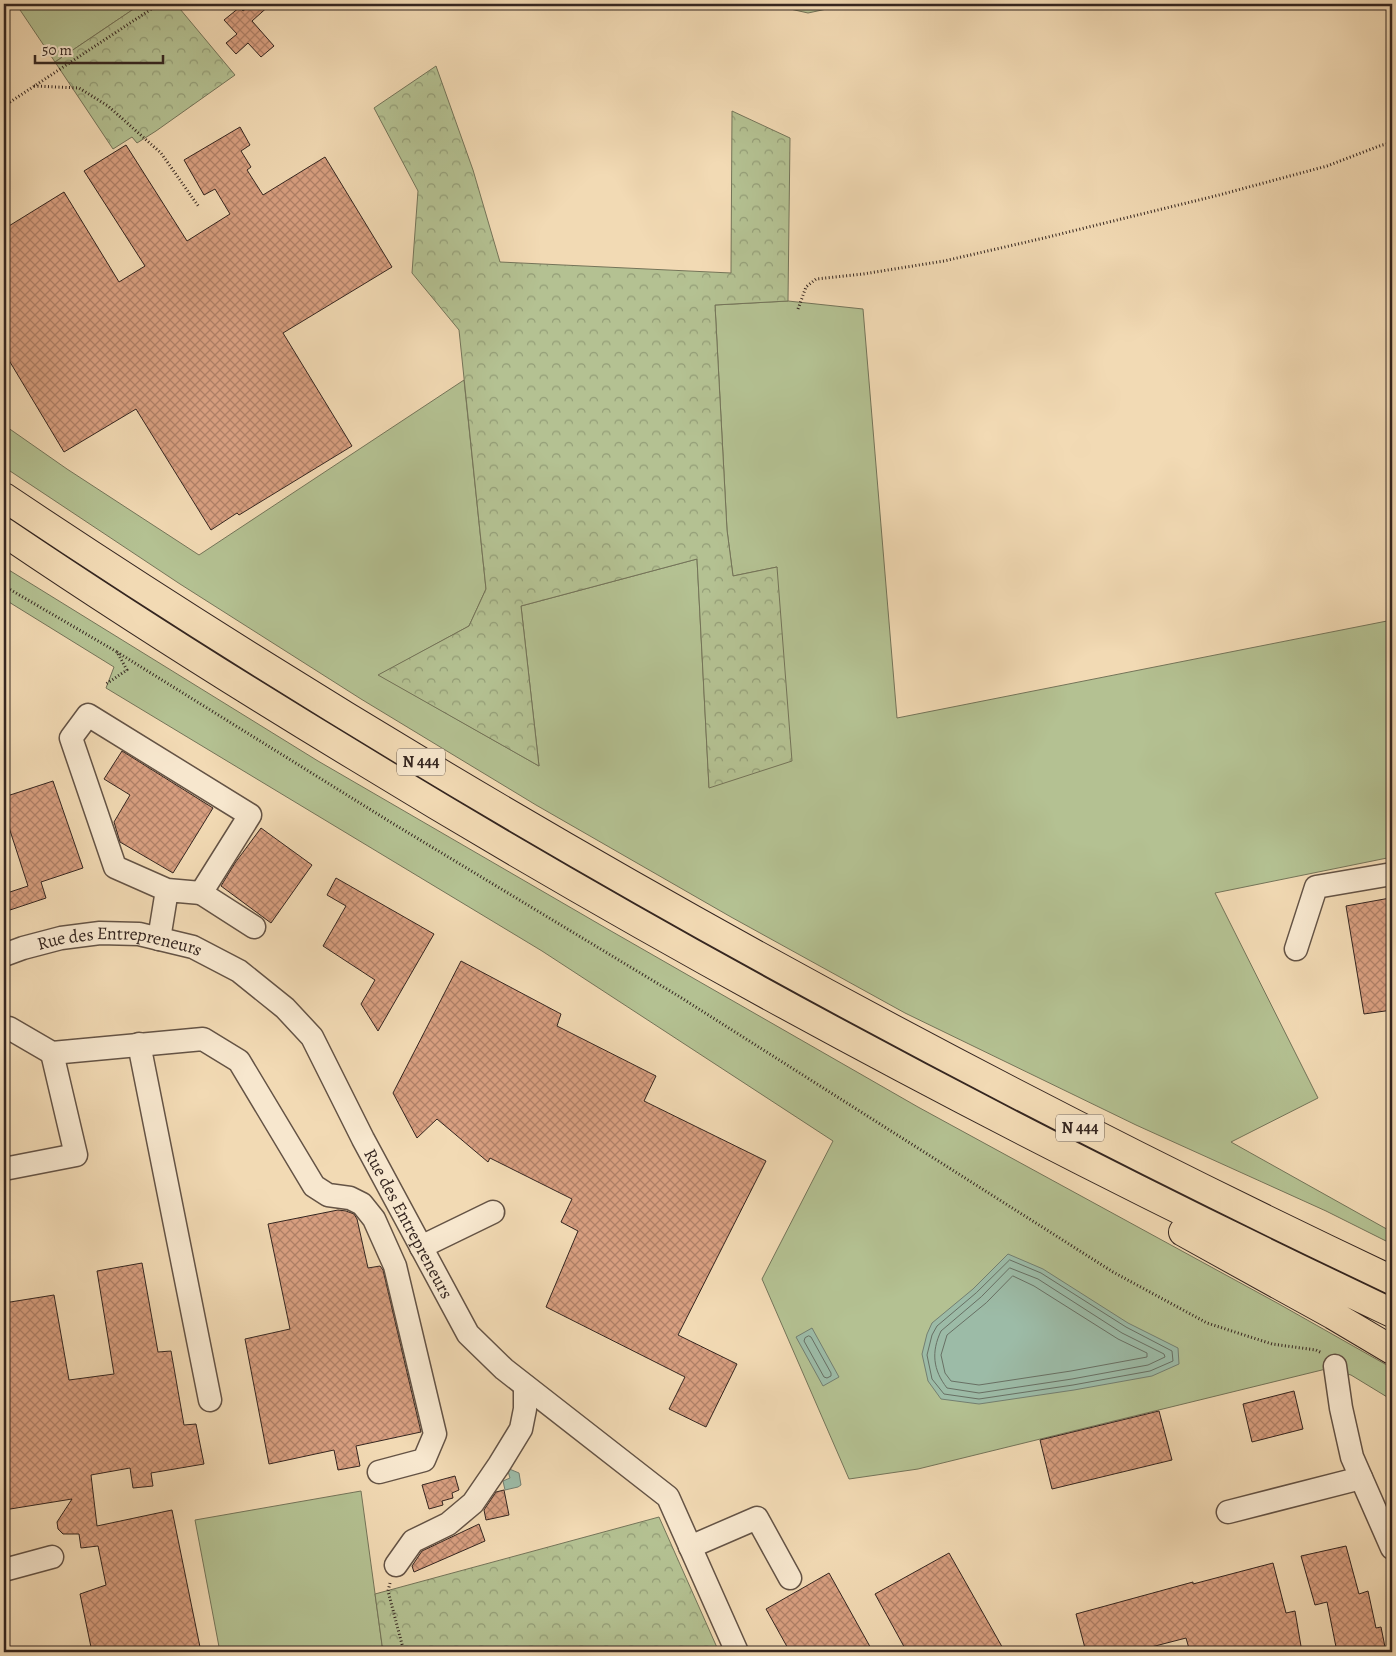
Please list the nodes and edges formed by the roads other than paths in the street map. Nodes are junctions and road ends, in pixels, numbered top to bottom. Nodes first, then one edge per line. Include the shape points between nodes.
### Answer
1 (4, 496) edge
2 (4, 532) edge
3 (1392, 874) edge
4 (167, 890) junction
5 (202, 893) junction
6 (254, 926) dead end
7 (159, 939) junction
8 (1296, 949) dead end
9 (4, 955) edge
10 (4, 1029) edge
11 (139, 1044) junction
12 (52, 1052) junction
13 (4, 1168) edge
14 (1164, 1203) junction
15 (493, 1212) dead end
16 (1312, 1242) junction
17 (421, 1247) junction
18 (1392, 1264) edge
19 (1392, 1280) edge
20 (1392, 1313) edge
21 (1392, 1350) edge
22 (1335, 1366) road end
23 (525, 1386) junction
24 (210, 1400) dead end
25 (378, 1472) dead end
26 (1361, 1478) junction
27 (1228, 1512) dead end
28 (690, 1548) junction
29 (1392, 1548) edge
30 (52, 1557) dead end
31 (396, 1565) road end
32 (4, 1570) edge
33 (790, 1578) dead end
34 (737, 1652) edge

1 - 16 highway, N 444 via 265,667 607,872 842,1003 996,1084
2 - 14 highway, N 444 via 297,721 568,883 813,1020
3 - 8 street via 1316,887
4 - 5 street
4 - 5 street via 115,867 71,738 88,715 250,815
4 - 7 street
5 - 6 street
7 - 9 street, Rue des Entrepreneurs via 139,934 100,933 61,938
7 - 17 street, Rue des Entrepreneurs via 193,947 239,971 285,1008 312,1037
10 - 12 street via 9,1028
11 - 12 street
11 - 24 street
11 - 25 street via 203,1039 239,1062 314,1186 328,1195 350,1198 362,1204 374,1219 395,1266 435,1434 424,1460
12 - 13 street via 76,1154
14 - 20 highway, N 444
14 - 21 highway via 1166,1222
15 - 17 street
16 - 18 highway via 1329,1236
16 - 19 highway, N 444
17 - 23 street, Rue des Entrepreneurs via 468,1334
22 - 26 street via 1352,1457
23 - 28 street, Rue des Entrepreneurs via 668,1497
23 - 31 street via 525,1409 520,1429 473,1503 448,1524 413,1542
26 - 27 street
26 - 29 street
28 - 33 street via 757,1518
28 - 34 street, Rue des Entrepreneurs
30 - 32 street

